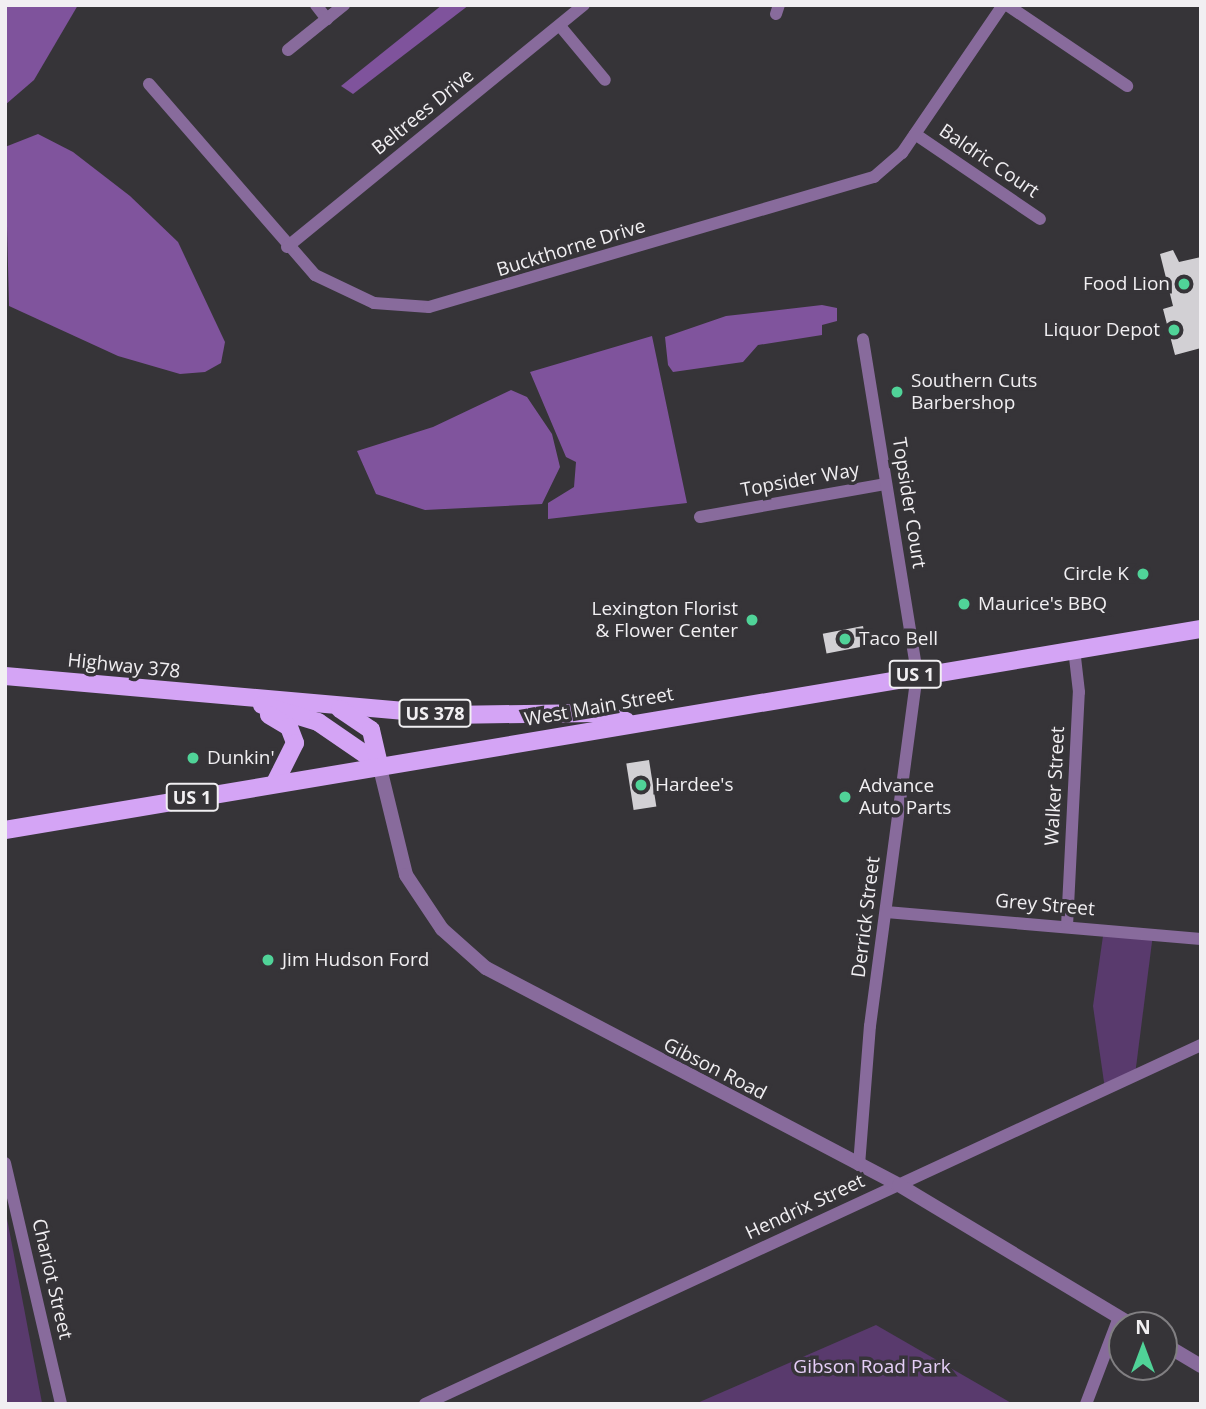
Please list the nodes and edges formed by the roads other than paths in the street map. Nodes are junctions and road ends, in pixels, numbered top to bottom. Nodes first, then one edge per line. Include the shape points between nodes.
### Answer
1 (316, 5) edge
2 (344, 5) edge
3 (584, 5) edge
4 (1005, 5) edge
5 (327, 19) junction
6 (560, 26) junction
7 (288, 50) dead end
8 (605, 80) dead end
9 (149, 84) dead end
10 (1127, 86) dead end
11 (915, 134) junction
12 (1040, 219) dead end
13 (287, 247) junction
14 (863, 339) dead end
15 (886, 484) junction
16 (700, 517) dead end
17 (1201, 629) edge
18 (1074, 649) junction
19 (917, 673) junction
20 (5, 676) edge
21 (239, 698) junction
22 (322, 703) junction
23 (630, 722) junction
24 (379, 764) junction
25 (275, 783) junction
26 (5, 830) edge
27 (886, 912) junction
28 (1067, 926) junction
29 (1201, 939) edge
30 (1201, 1045) edge
31 (5, 1163) edge
32 (859, 1166) junction
33 (899, 1185) junction
34 (1109, 1311) edge
35 (1178, 1352) edge
36 (1108, 1358) edge
37 (1201, 1366) edge
38 (61, 1404) edge
39 (425, 1404) edge
40 (1086, 1404) edge

1 - 5 street
2 - 5 street
3 - 6 street, Beltrees Drive
4 - 10 street
4 - 11 street, Buckthorne Drive
5 - 7 street
6 - 8 street
6 - 13 street, Beltrees Drive
9 - 13 street, Buckthorne Drive
11 - 12 street, Baldric Court
11 - 13 street, Buckthorne Drive via 894,162 864,181 458,302 429,307 374,303 328,284
14 - 15 street, Topsider Court
15 - 16 street, Topsider Way
15 - 19 street, Topsider Court
17 - 18 main road, West Main Street / US 1
18 - 19 main road, West Main Street / US 1
18 - 28 street, Walker Street via 1079,692
19 - 23 main road, West Main Street / US 1
19 - 27 street, Derrick Street
20 - 21 main road, Highway 378 / US 378
21 - 22 main road, US 378
21 - 24 main road, US 378 via 318,722
21 - 25 main road via 280,721 294,736 292,757
22 - 23 main road, US 378 via 462,716 596,713
22 - 24 main road via 365,722 374,737
23 - 24 main road, West Main Street / US 1
24 - 25 main road, West Main Street / US 1
24 - 32 street, Gibson Road via 402,866 442,929 463,950 523,992
25 - 26 main road, West Main Street / US 1
27 - 28 street, Grey Street
27 - 32 street, Derrick Street
28 - 29 street, Grey Street
30 - 33 street, Hendrix Street
31 - 38 street, Chariot Street
32 - 33 street, Gibson Road
33 - 34 street, Gibson Road
33 - 39 street, Hendrix Street
35 - 37 street
36 - 40 street

